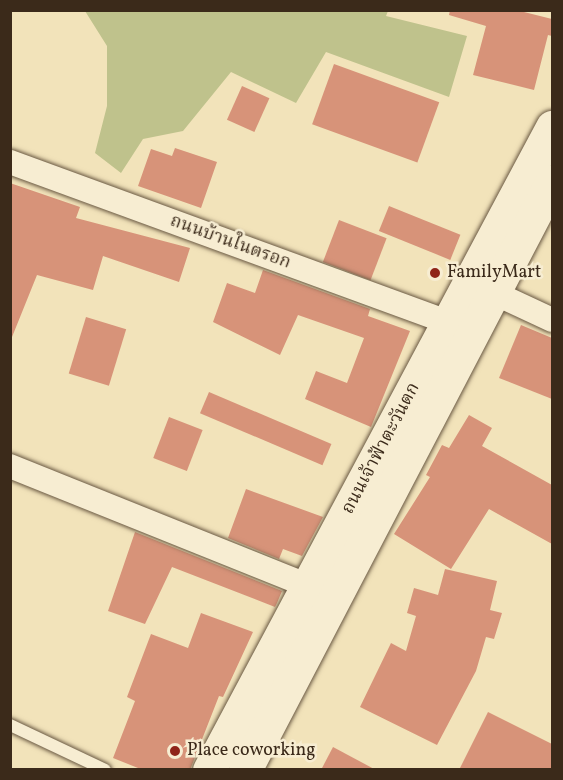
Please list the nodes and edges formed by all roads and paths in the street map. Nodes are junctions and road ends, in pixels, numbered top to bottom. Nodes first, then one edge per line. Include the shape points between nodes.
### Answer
1 (552, 127) edge
2 (10, 162) edge
3 (552, 181) edge
4 (492, 292) junction
5 (552, 320) edge
6 (450, 323) junction
7 (10, 466) edge
8 (308, 586) junction
9 (10, 725) edge
10 (105, 770) edge
11 (209, 770) edge
12 (245, 770) edge

1 - 6 main road, ถนนเจ้าฟ้าตะวันตก
2 - 6 street, ถนนบ้านในตรอก
3 - 4 main road, ถนนเจ้าฟ้าตะวันตก
4 - 5 street
4 - 12 main road, ถนนเจ้าฟ้าตะวันตก
6 - 8 main road, ถนนเจ้าฟ้าตะวันตก
7 - 8 street
8 - 11 main road, ถนนเจ้าฟ้าตะวันตก
9 - 10 lane

